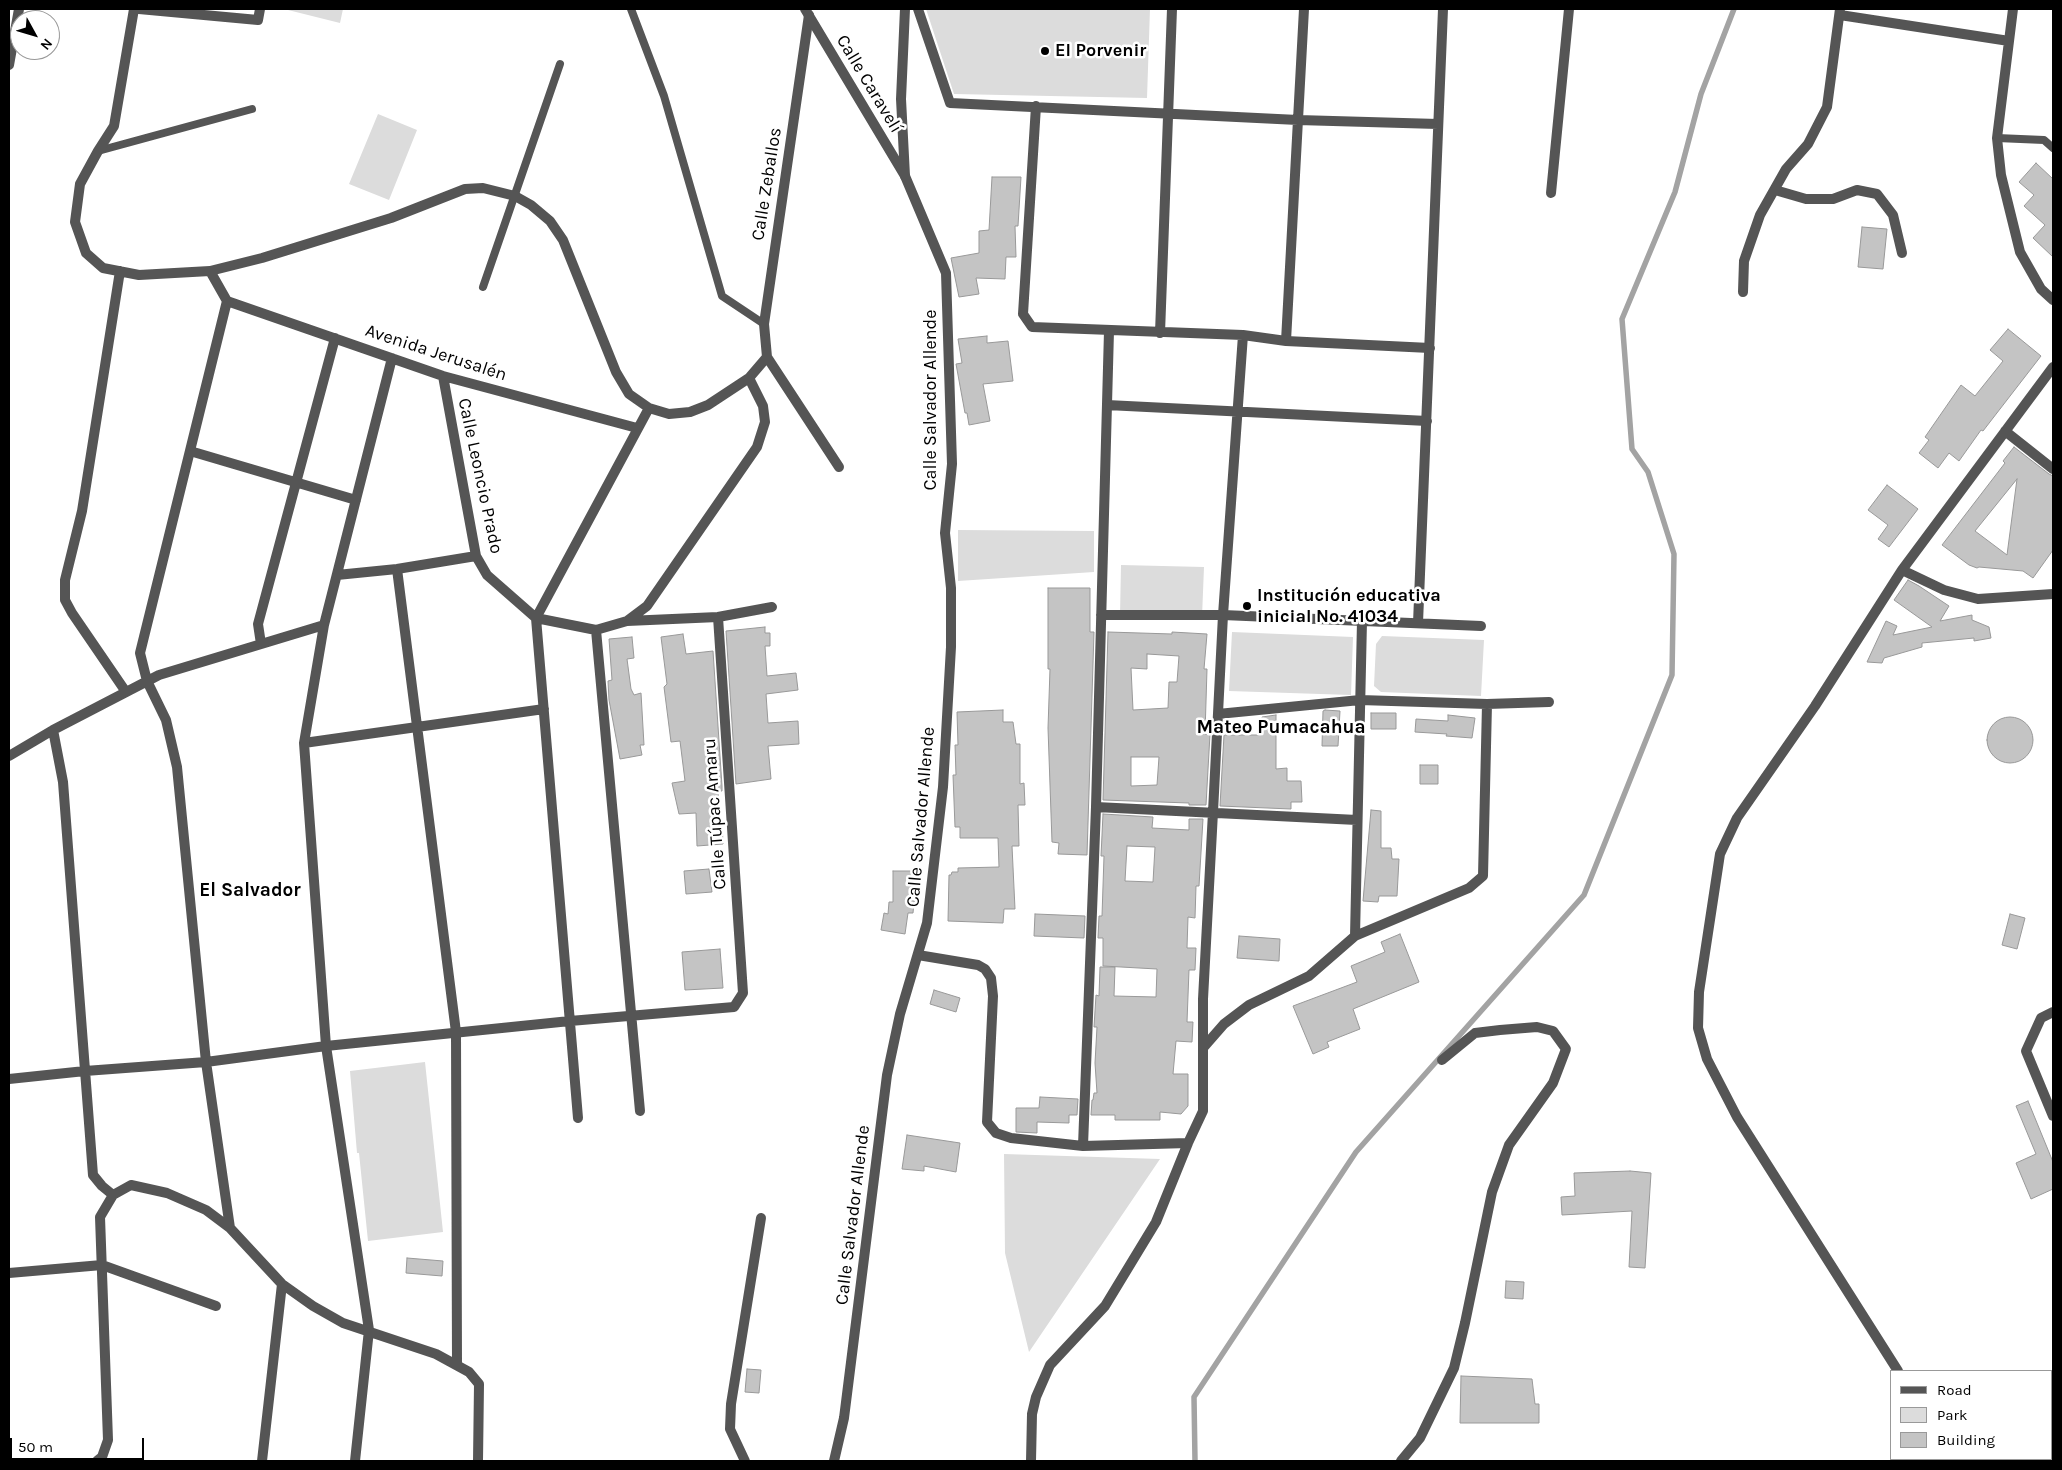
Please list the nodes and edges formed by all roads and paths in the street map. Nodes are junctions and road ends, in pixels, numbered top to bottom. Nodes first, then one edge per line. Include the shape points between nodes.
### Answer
1 (19, 9) edge
2 (134, 9) edge
3 (139, 9) edge
4 (260, 9) edge
5 (631, 9) edge
6 (906, 9) edge
7 (918, 9) edge
8 (1172, 9) edge
9 (1304, 9) edge
10 (1443, 9) edge
11 (1569, 9) edge
12 (2013, 9) edge
13 (807, 12) edge
14 (1840, 12) edge
15 (2009, 40) junction
16 (560, 64) dead end
17 (9, 65) edge
18 (1036, 106) junction
19 (252, 110) dead end
20 (1168, 113) junction
21 (1298, 120) junction
22 (1438, 124) junction
23 (1997, 138) junction
24 (2053, 148) edge
25 (98, 151) junction
26 (905, 176) junction
27 (1776, 190) junction
28 (1551, 193) dead end
29 (515, 196) junction
30 (1902, 253) dead end
31 (120, 271) junction
32 (210, 271) junction
33 (484, 287) dead end
34 (1743, 292) dead end
35 (2053, 300) edge
36 (227, 302) junction
37 (764, 324) junction
38 (1109, 331) junction
39 (1160, 333) junction
40 (1242, 335) junction
41 (335, 338) junction
42 (1286, 342) junction
43 (1430, 348) junction
44 (767, 357) junction
45 (392, 358) junction
46 (2053, 368) edge
47 (443, 376) junction
48 (750, 378) junction
49 (1107, 405) junction
50 (649, 408) junction
51 (1237, 411) junction
52 (1427, 421) junction
53 (637, 428) junction
54 (2005, 431) junction
55 (190, 451) junction
56 (839, 467) dead end
57 (2053, 469) edge
58 (296, 481) junction
59 (356, 500) junction
60 (476, 556) junction
61 (397, 569) junction
62 (1902, 570) junction
63 (337, 575) junction
64 (2053, 594) edge
65 (772, 607) dead end
66 (1101, 615) junction
67 (1223, 615) junction
68 (718, 617) junction
69 (536, 618) junction
70 (628, 621) junction
71 (1362, 621) junction
72 (1418, 623) junction
73 (324, 626) junction
74 (1481, 626) dead end
75 (596, 630) junction
76 (261, 644) junction
77 (147, 681) junction
78 (126, 692) junction
79 (1360, 700) junction
80 (1549, 702) dead end
81 (1487, 704) junction
82 (544, 709) junction
83 (1218, 714) junction
84 (417, 727) junction
85 (54, 730) junction
86 (304, 743) junction
87 (9, 756) edge
88 (1096, 807) junction
89 (1212, 812) junction
90 (1357, 820) junction
91 (1355, 936) junction
92 (918, 955) junction
93 (2053, 1012) edge
94 (631, 1015) junction
95 (570, 1021) junction
96 (456, 1032) junction
97 (326, 1046) junction
98 (1203, 1048) junction
99 (1442, 1060) dead end
100 (206, 1062) junction
101 (85, 1071) junction
102 (9, 1079) edge
103 (640, 1111) dead end
104 (2053, 1116) edge
105 (578, 1118) dead end
106 (1188, 1143) junction
107 (1083, 1146) junction
108 (113, 1195) junction
109 (761, 1218) dead end
110 (230, 1228) junction
111 (102, 1265) junction
112 (9, 1273) edge
113 (282, 1284) junction
114 (216, 1306) dead end
115 (369, 1330) junction
116 (457, 1365) junction
117 (1897, 1370) edge
118 (97, 1461) edge
119 (262, 1461) edge
120 (355, 1461) edge
121 (478, 1461) edge
122 (745, 1461) edge
123 (834, 1461) edge
124 (1031, 1461) edge
125 (1401, 1461) edge

1 - 17 street
2 - 25 street via 114,126
3 - 4 street via 258,20
5 - 37 lane via 664,96 722,296
6 - 26 street via 901,99
7 - 18 street via 950,103
8 - 20 street
9 - 21 street
10 - 22 street
11 - 28 street
12 - 15 street
13 - 26 street, Calle Caravelí
13 - 37 street, Calle Zeballos
14 - 15 street
14 - 27 street via 1826,107 1808,144 1786,169
15 - 23 street
16 - 29 lane
18 - 20 street
18 - 38 street via 1023,314 1032,327
19 - 25 lane
20 - 21 street
20 - 39 street
21 - 22 street
21 - 42 street
22 - 43 street
23 - 24 lane via 2044,140
23 - 35 street via 2001,175 2020,252 2041,288
25 - 31 street via 80,184 75,222 86,253 102,268
26 - 92 street, Calle Salvador Allende via 946,273 952,464 944,533 951,588 951,638 943,787 927,924
27 - 30 street via 1806,199 1833,199 1857,190 1877,194 1893,216
27 - 34 street via 1760,215 1744,261
29 - 32 street via 483,188 465,189 391,218
29 - 33 lane
29 - 50 street via 550,221 563,240 616,372 630,394
31 - 32 street via 139,275
31 - 78 street via 82,511 64,580 65,600 72,613
32 - 36 street
36 - 41 street, Avenida Jerusalén
36 - 55 street
37 - 44 street, Calle Zeballos
38 - 39 street
38 - 49 street
39 - 40 street
40 - 42 street
40 - 51 street
41 - 45 street, Avenida Jerusalén
41 - 58 street
42 - 43 street
43 - 52 street
44 - 48 street
44 - 56 street
45 - 47 street, Avenida Jerusalén
45 - 59 street
46 - 54 street
47 - 53 street, Avenida Jerusalén
47 - 60 street, Calle Leoncio Prado
48 - 50 street via 708,406 690,412 668,414
48 - 70 street via 763,406 765,422 757,447 647,606
49 - 51 street
49 - 66 street
50 - 53 street
51 - 52 street
51 - 67 street
52 - 72 street
53 - 69 street
54 - 57 street
54 - 62 street
55 - 58 street
55 - 77 street via 140,653
58 - 59 street
58 - 76 street via 258,624
59 - 63 street
60 - 61 street
60 - 69 street, Calle Leoncio Prado via 488,575
61 - 63 street
61 - 84 street
62 - 64 street via 1944,590 1978,599
62 - 117 street via 1815,706 1737,818 1720,854 1699,992 1698,1028 1707,1059 1738,1117
63 - 73 street
65 - 68 street
66 - 67 street
66 - 88 street
67 - 71 street
67 - 83 street
68 - 70 street
68 - 94 street, Calle Túpac Amaru via 743,993 734,1007
69 - 75 street
69 - 82 street
70 - 75 street
71 - 72 street
71 - 79 street
72 - 74 street
73 - 76 street
73 - 86 street
75 - 94 street
76 - 77 street
77 - 78 street
77 - 100 street via 166,720 177,767
78 - 85 street
79 - 81 street
79 - 83 street
79 - 90 street
80 - 81 street
81 - 91 street via 1483,876 1469,888
82 - 84 street
82 - 95 street
83 - 89 street
84 - 86 street
84 - 96 street
85 - 87 street
85 - 101 street via 63,782
86 - 97 street
88 - 89 street
88 - 107 street
89 - 90 street
89 - 98 street
90 - 91 street
91 - 98 street via 1309,976 1249,1005 1230,1019
92 - 107 street via 978,965 991,978 987,1122 996,1133 1011,1138
92 - 123 street, Calle Salvador Allende via 900,1014 887,1075 844,1418
93 - 104 street via 2041,1018 2026,1051
94 - 95 street
94 - 103 street
95 - 96 street
95 - 105 street
96 - 97 street
96 - 116 street
97 - 100 street
97 - 115 street
98 - 106 street via 1203,1111
99 - 125 street via 1475,1033 1500,1030 1537,1027 1553,1031 1566,1049 1553,1084 1509,1145 1492,1192 1454,1368 1420,1438
100 - 101 street
100 - 110 street
101 - 102 street
101 - 108 street via 93,1175
106 - 107 street
106 - 124 street via 1156,1222 1105,1306 1050,1365 1032,1414
108 - 110 street via 131,1185 167,1193 206,1210
108 - 111 street via 100,1217
109 - 122 street via 731,1404 730,1428
110 - 113 street
111 - 112 street
111 - 114 street
111 - 118 street via 108,1440 102,1457
113 - 115 street via 343,1323
113 - 119 street
115 - 116 street
115 - 120 street
116 - 121 street via 480,1384

